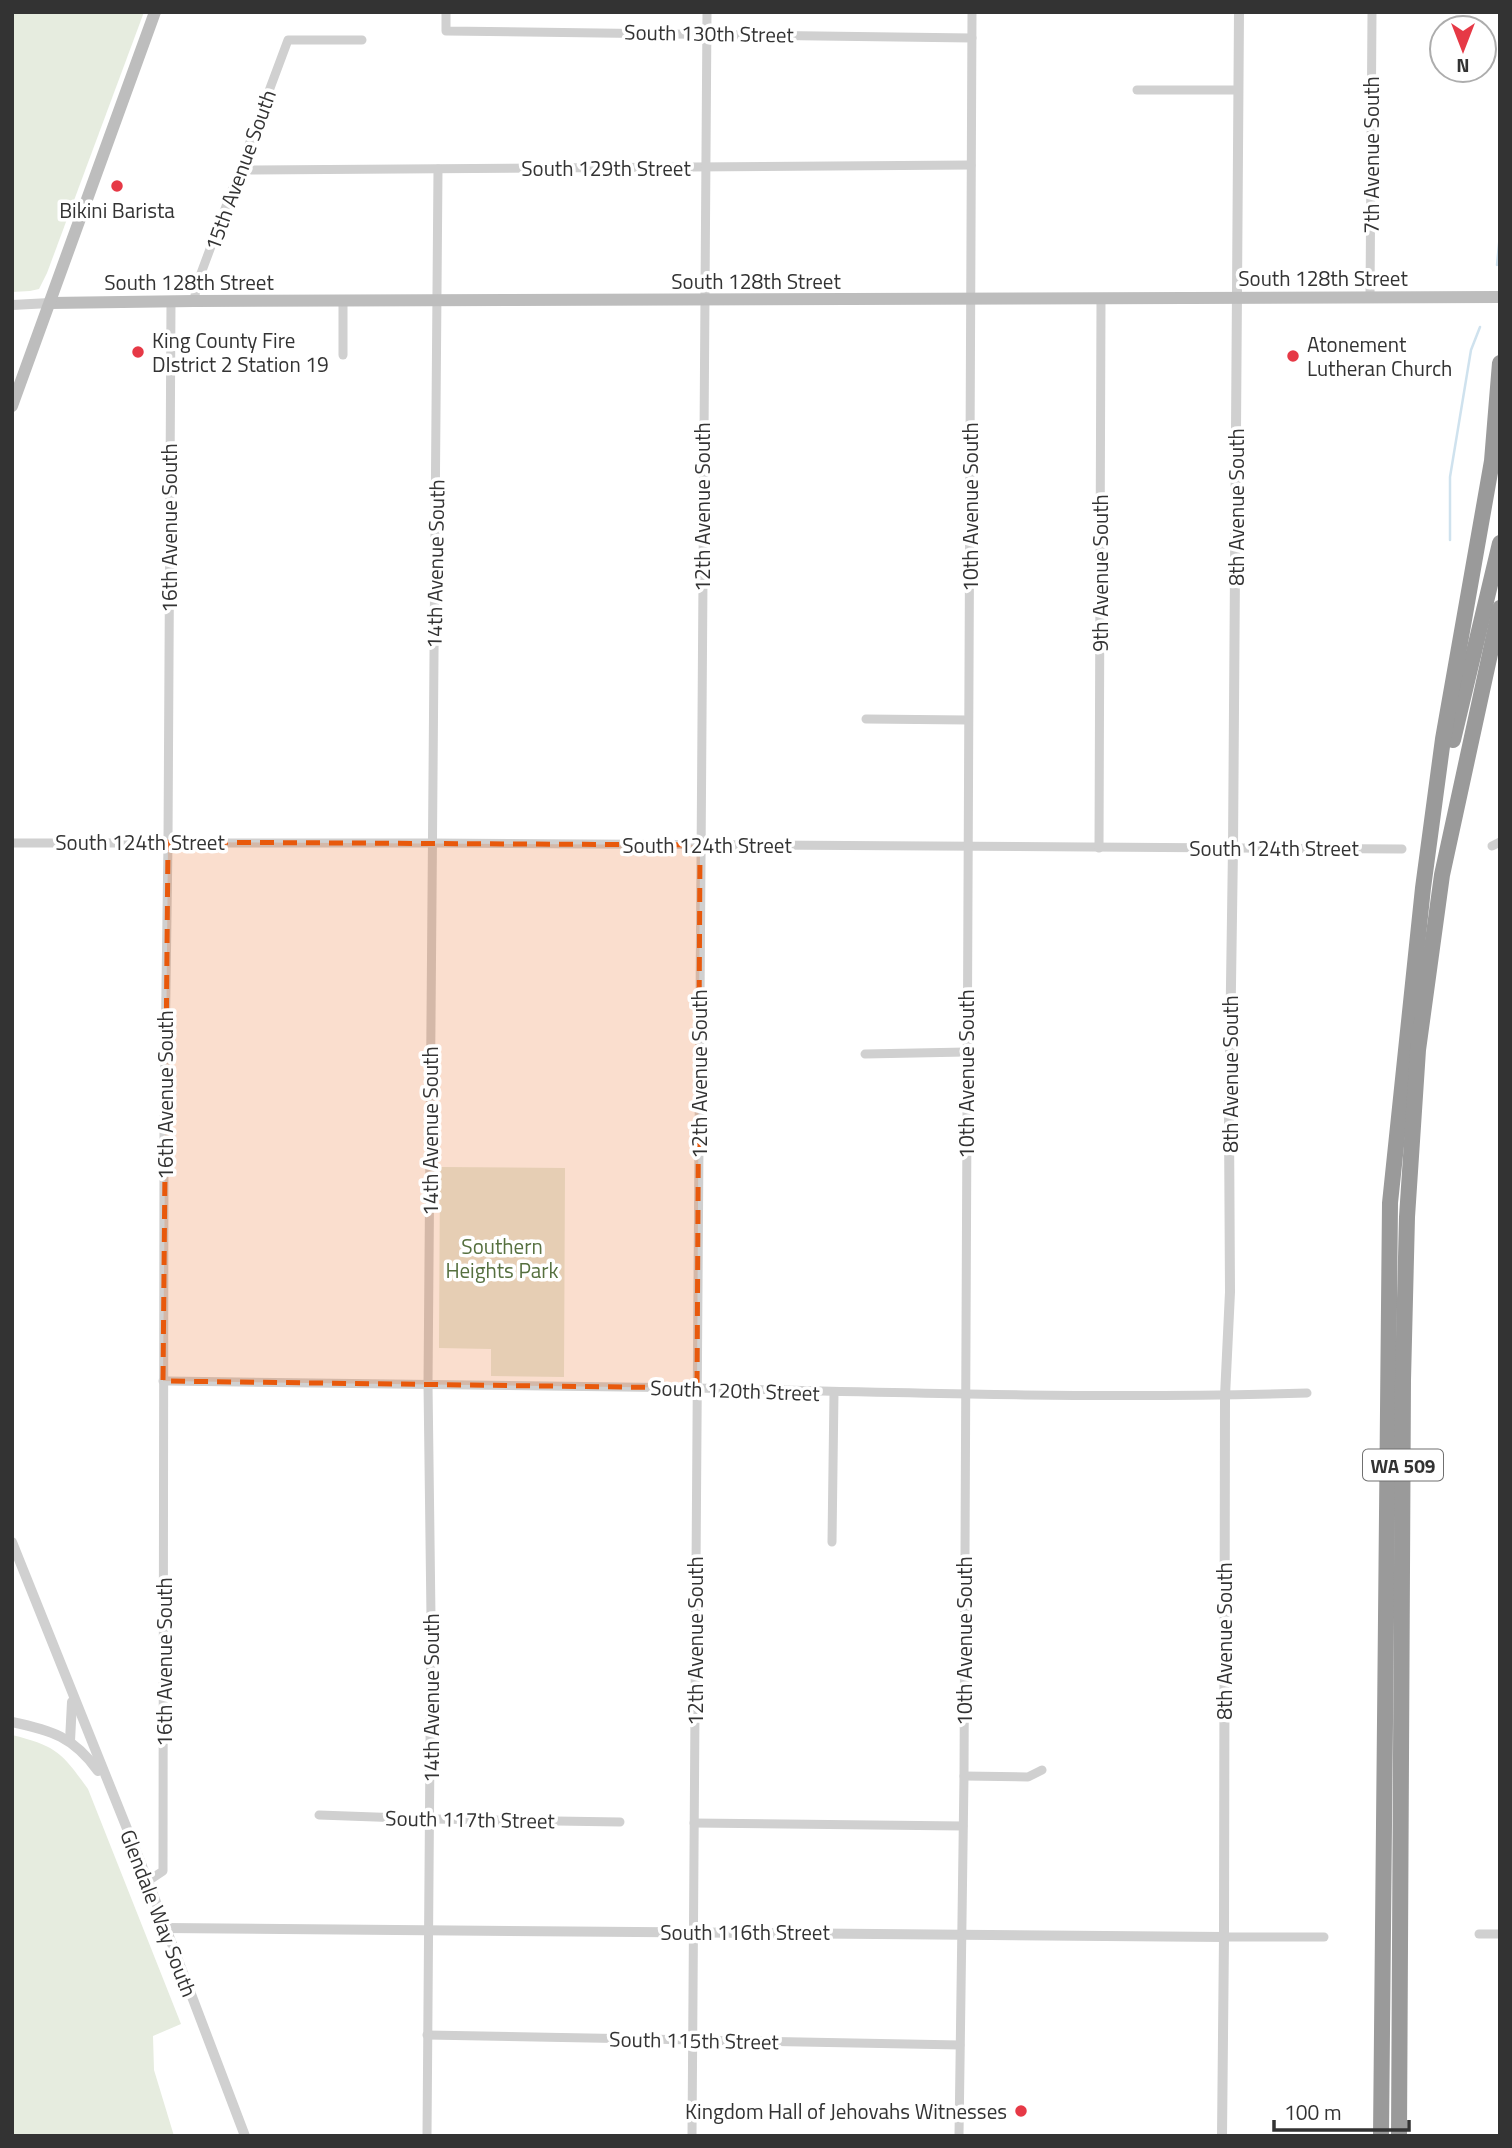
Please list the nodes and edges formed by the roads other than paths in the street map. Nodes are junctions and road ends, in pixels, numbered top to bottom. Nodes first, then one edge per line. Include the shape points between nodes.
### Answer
1 (155, 12) edge
2 (446, 12) edge
3 (707, 12) edge
4 (972, 12) edge
5 (1239, 12) edge
6 (1372, 12) edge
7 (706, 33) junction
8 (972, 38) junction
9 (362, 40) dead end
10 (1137, 90) dead end
11 (1238, 90) junction
12 (971, 165) junction
13 (705, 167) junction
14 (438, 169) junction
15 (241, 170) junction
16 (1236, 297) junction
17 (1370, 297) junction
18 (1500, 298) edge
19 (971, 299) junction
20 (1101, 299) junction
21 (194, 301) junction
22 (438, 301) junction
23 (703, 301) junction
24 (171, 302) junction
25 (343, 302) junction
26 (50, 303) junction
27 (12, 305) edge
28 (343, 355) dead end
29 (1500, 363) edge
30 (12, 406) edge
31 (1500, 543) edge
32 (1500, 608) edge
33 (1500, 653) edge
34 (866, 719) dead end
35 (968, 720) junction
36 (1459, 798) junction
37 (1430, 838) junction
38 (168, 842) junction
39 (12, 843) edge
40 (432, 843) junction
41 (700, 845) junction
42 (967, 845) junction
43 (1099, 848) junction
44 (1233, 848) junction
45 (1402, 849) dead end
46 (966, 1052) junction
47 (865, 1054) dead end
48 (163, 1381) junction
49 (428, 1384) junction
50 (697, 1388) junction
51 (834, 1392) junction
52 (966, 1393) junction
53 (1307, 1393) dead end
54 (1225, 1396) junction
55 (12, 1542) edge
56 (832, 1542) dead end
57 (70, 1692) junction
58 (12, 1722) edge
59 (70, 1741) junction
60 (1042, 1770) dead end
61 (964, 1776) junction
62 (117, 1807) junction
63 (319, 1815) dead end
64 (431, 1819) junction
65 (620, 1822) dead end
66 (694, 1823) junction
67 (963, 1826) junction
68 (148, 1881) junction
69 (165, 1928) junction
70 (428, 1929) junction
71 (694, 1931) junction
72 (962, 1933) junction
73 (1479, 1934) dead end
74 (1500, 1934) edge
75 (1224, 1937) junction
76 (1324, 1937) dead end
77 (427, 2035) junction
78 (692, 2040) junction
79 (960, 2045) junction
80 (245, 2136) edge
81 (427, 2136) edge
82 (692, 2136) edge
83 (959, 2136) edge
84 (1222, 2136) edge
85 (1381, 2136) edge
86 (1399, 2136) edge

1 - 26 main road
2 - 7 street, South 130th Street via 446,31
3 - 7 street, 12th Avenue South
4 - 8 street, 10th Avenue South
5 - 11 street, 8th Avenue South
6 - 17 street, 7th Avenue South
7 - 8 street, South 130th Street
7 - 13 street, 12th Avenue South
8 - 12 street, 10th Avenue South
9 - 15 street, 15th Avenue South via 288,40
10 - 11 street
11 - 16 street, 8th Avenue South
12 - 13 street, South 129th Street
12 - 19 street, 10th Avenue South
13 - 14 street, South 129th Street
13 - 23 street, 12th Avenue South
14 - 15 street, South 129th Street
14 - 22 street, 14th Avenue South
15 - 21 street, 15th Avenue South
16 - 17 main road, South 128th Street
16 - 20 main road, South 128th Street
16 - 44 street, 8th Avenue South
17 - 18 main road, South 128th Street
19 - 20 main road, South 128th Street
19 - 23 main road, South 128th Street
19 - 35 street, 10th Avenue South
20 - 43 street, 9th Avenue South
21 - 24 main road, South 128th Street
21 - 25 main road, South 128th Street
22 - 23 main road, South 128th Street
22 - 25 main road, South 128th Street
22 - 40 street, 14th Avenue South
23 - 41 street, 12th Avenue South
24 - 26 main road, South 128th Street
24 - 38 street, 16th Avenue South
25 - 28 street
26 - 27 street, South 128th Street
26 - 30 main road
29 - 37 highway via 1492,461
31 - 37 highway, WA 509
32 - 36 highway, WA 509
33 - 36 highway
34 - 35 street
35 - 42 street, 10th Avenue South
36 - 86 highway, WA 509 via 1441,875 1418,1050 1407,1217
37 - 85 highway, WA 509 via 1390,1203
38 - 39 street, South 124th Street
38 - 40 street, South 124th Street
38 - 48 street, 16th Avenue South
40 - 41 street, South 124th Street
40 - 49 street, 14th Avenue South
41 - 42 street, South 124th Street
41 - 50 street, 12th Avenue South
42 - 43 street, South 124th Street
42 - 46 street, 10th Avenue South
43 - 44 street, South 124th Street
44 - 45 street, South 124th Street
44 - 54 street, 8th Avenue South
46 - 47 street
46 - 52 street, 10th Avenue South
48 - 49 street, South 120th Street
48 - 68 street, 16th Avenue South via 163,1871
49 - 50 street, South 120th Street
49 - 64 street, 14th Avenue South
50 - 51 street, South 120th Street
50 - 66 street, 12th Avenue South
51 - 52 street, South 120th Street
51 - 56 street
52 - 54 street, South 120th Street
52 - 61 street, 10th Avenue South
53 - 54 street, South 120th Street
54 - 75 street, 8th Avenue South
55 - 57 street, Glendale Way South
57 - 59 street, Glendale Way South
57 - 62 street, Glendale Way South
58 - 59 street via 48,1730
59 - 62 street via 97,1769
60 - 61 street via 1028,1777
61 - 67 street, 10th Avenue South
62 - 68 street, Glendale Way South
63 - 64 street, South 117th Street
64 - 65 street, South 117th Street
64 - 70 street, 14th Avenue South
66 - 67 street
66 - 71 street, 12th Avenue South
67 - 72 street, 10th Avenue South
68 - 69 street, Glendale Way South
69 - 70 street, South 116th Street
69 - 80 street, Glendale Way South
70 - 71 street, South 116th Street
70 - 77 street, 14th Avenue South
71 - 72 street, South 116th Street
71 - 78 street, 12th Avenue South
72 - 75 street, South 116th Street
72 - 79 street, 10th Avenue South
73 - 74 street
75 - 76 street, South 116th Street
75 - 84 street, 8th Avenue South
77 - 78 street, South 115th Street
77 - 81 street, 14th Avenue South
78 - 79 street, South 115th Street
78 - 82 street, 12th Avenue South
79 - 83 street, 10th Avenue South

